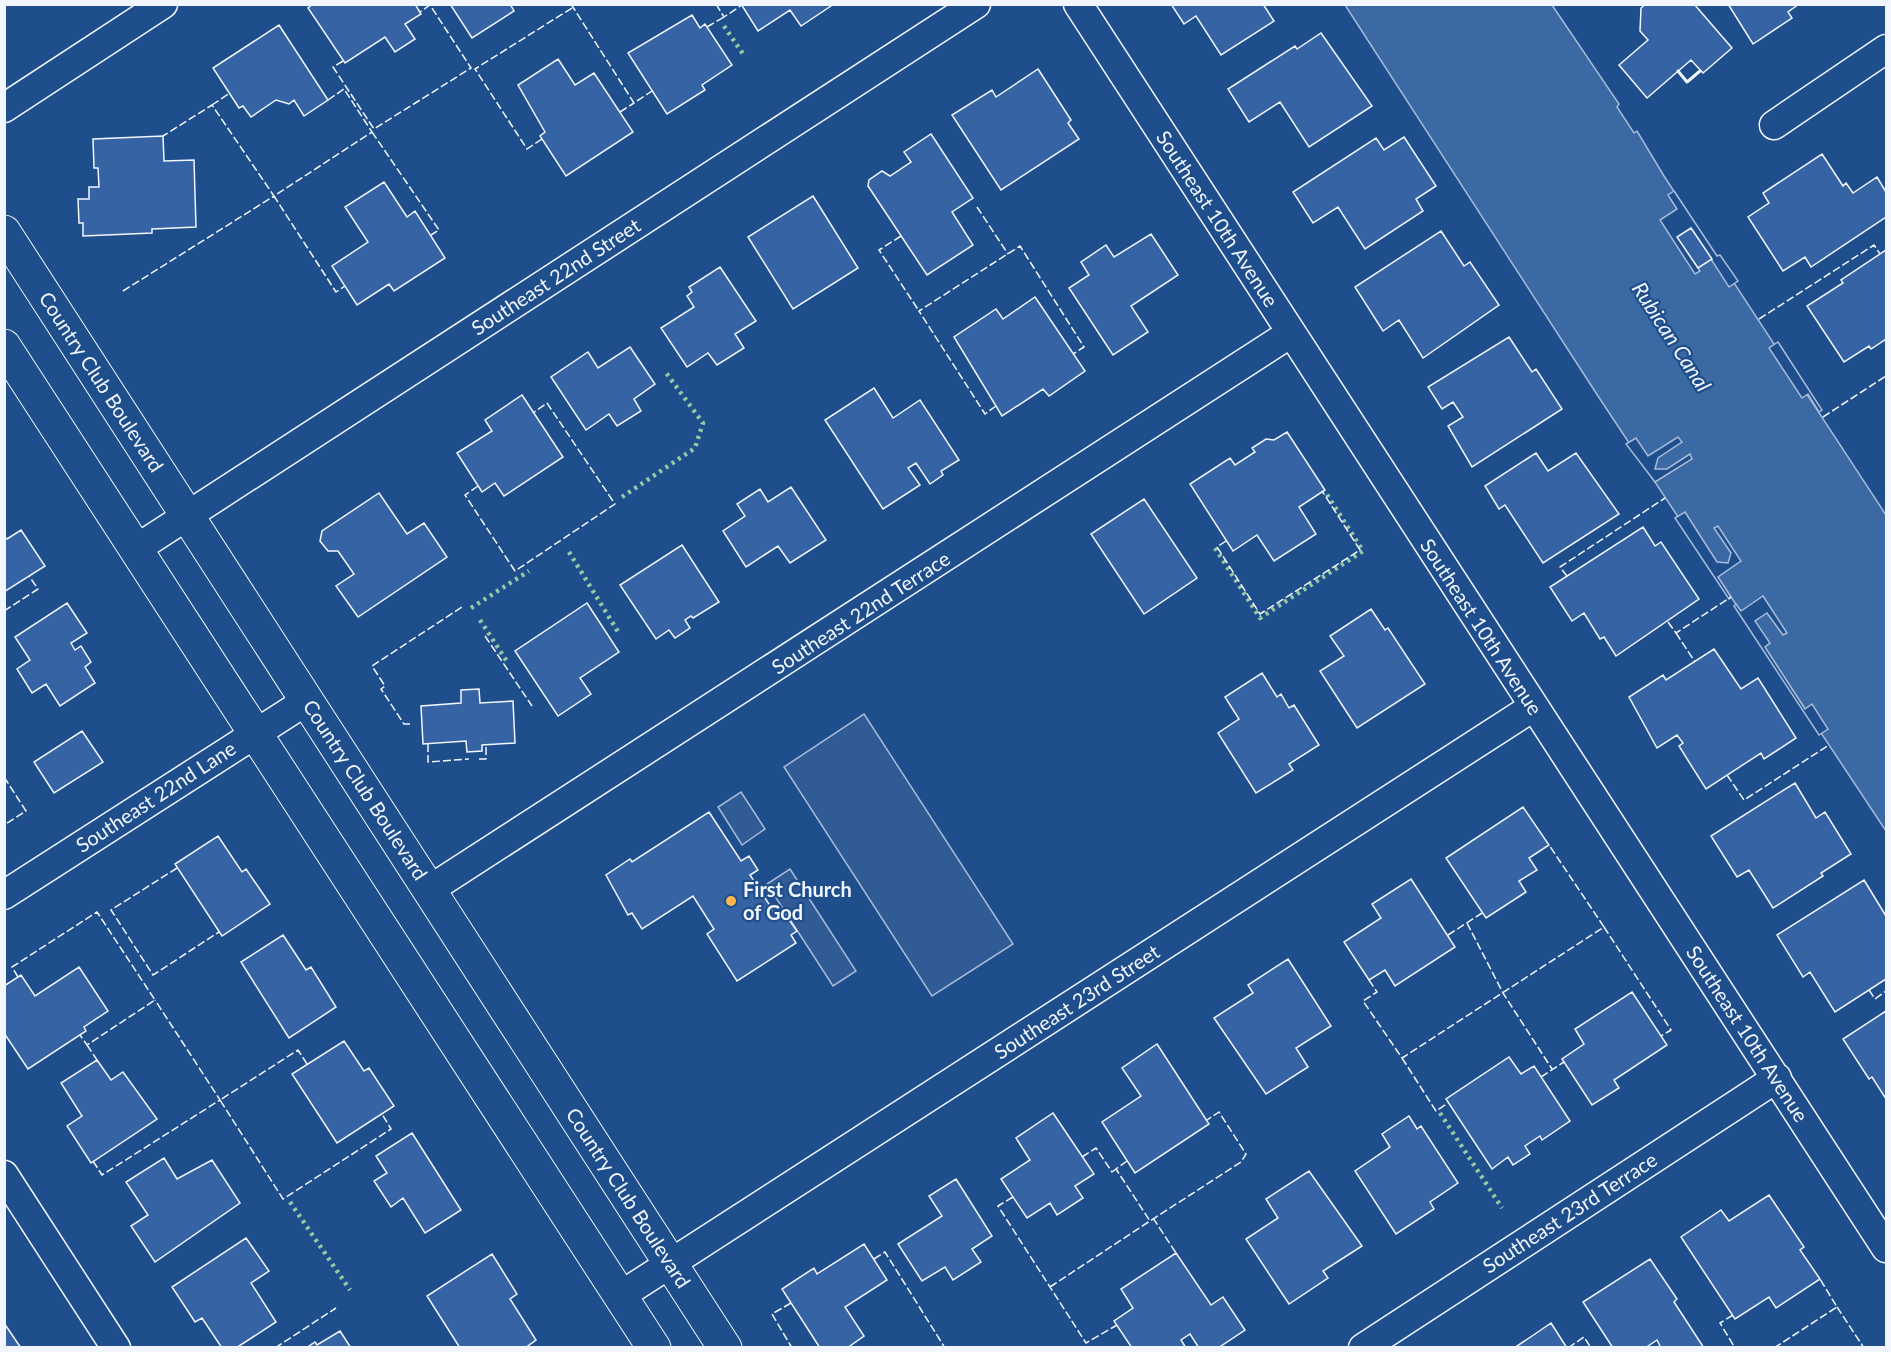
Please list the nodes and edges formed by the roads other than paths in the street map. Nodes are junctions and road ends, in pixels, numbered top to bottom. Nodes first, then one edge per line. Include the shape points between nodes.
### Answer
1 (163, 4) edge
2 (976, 4) edge
3 (1078, 4) edge
4 (1886, 50) edge
5 (4, 108) edge
6 (1774, 125) dead end
7 (4, 232) edge
8 (1291, 333) junction
9 (4, 346) edge
10 (188, 516) junction
11 (136, 549) junction
12 (308, 700) junction
13 (1533, 707) junction
14 (255, 734) junction
15 (429, 890) junction
16 (4, 895) edge
17 (1777, 1078) junction
18 (4, 1175) edge
19 (1887, 1248) edge
20 (671, 1264) junction
21 (620, 1296) junction
22 (116, 1347) edge
23 (654, 1347) edge
24 (725, 1347) edge
25 (1363, 1347) edge

1 - 5 street
2 - 10 street, Southeast 22nd Street
3 - 8 street, Southeast 10th Avenue
4 - 6 street
7 - 10 main road, Country Club Boulevard
8 - 13 street, Southeast 10th Avenue
8 - 15 street, Southeast 22nd Terrace
9 - 11 main road
10 - 11 street, Southeast 22nd Street
10 - 12 main road, Country Club Boulevard
11 - 14 main road
12 - 14 street, Southeast 22nd Lane
12 - 15 main road, Country Club Boulevard
13 - 17 street, Southeast 10th Avenue
13 - 20 street, Southeast 23rd Street
14 - 16 street, Southeast 22nd Lane
14 - 21 main road
15 - 20 main road, Country Club Boulevard
17 - 19 street, Southeast 10th Avenue
17 - 25 street, Southeast 23rd Terrace
18 - 22 street
20 - 21 street, Southeast 23rd Street
20 - 24 main road, Country Club Boulevard
21 - 23 main road

